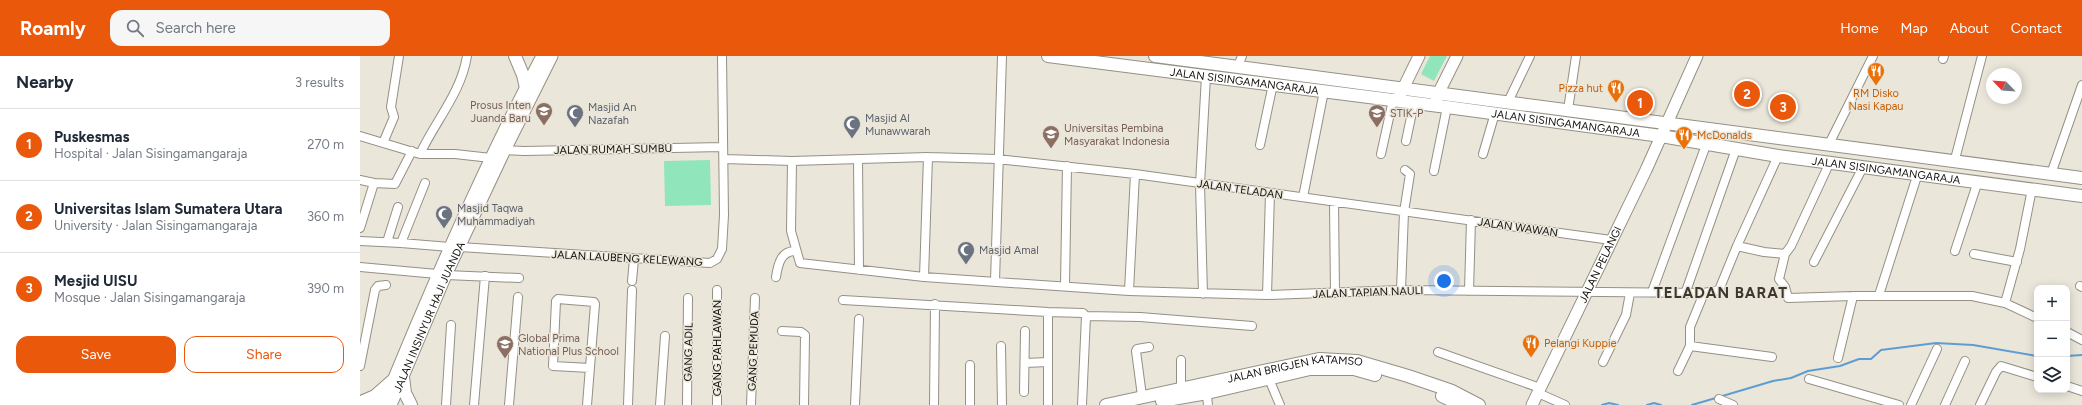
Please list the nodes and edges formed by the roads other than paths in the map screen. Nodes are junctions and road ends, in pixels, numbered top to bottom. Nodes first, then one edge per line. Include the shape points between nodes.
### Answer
1 (399, 56) edge
2 (467, 56) edge
3 (514, 56) edge
4 (542, 56) edge
5 (552, 56) edge
6 (722, 56) edge
7 (1002, 56) edge
8 (1048, 56) edge
9 (1158, 56) edge
10 (1419, 56) edge
11 (1457, 56) edge
12 (1530, 56) edge
13 (1576, 56) edge
14 (1697, 56) edge
15 (1873, 56) edge
16 (1982, 56) edge
17 (1186, 58) edge
18 (1240, 61) edge
19 (1206, 76) junction
20 (1274, 84) junction
21 (2082, 85) edge
22 (526, 88) junction
23 (1324, 91) junction
24 (1398, 96) junction
25 (1440, 102) junction
26 (1414, 103) junction
27 (1507, 104) junction
28 (1568, 110) junction
29 (1495, 113) junction
30 (1667, 123) junction
31 (360, 136) edge
32 (1661, 136) junction
33 (1406, 141) dead end
34 (383, 143) junction
35 (1260, 145) dead end
36 (1706, 145) junction
37 (1828, 146) junction
38 (722, 147) junction
39 (1736, 149) junction
40 (505, 150) junction
41 (416, 152) junction
42 (1381, 154) dead end
43 (1483, 154) dead end
44 (1778, 156) junction
45 (928, 157) junction
46 (491, 158) junction
47 (724, 159) junction
48 (858, 159) junction
49 (997, 159) junction
50 (792, 160) junction
51 (1830, 162) junction
52 (1954, 163) junction
53 (1067, 166) junction
54 (1863, 167) junction
55 (1405, 170) dead end
56 (1434, 171) dead end
57 (1918, 173) junction
58 (1135, 174) junction
59 (2051, 174) junction
60 (2082, 178) edge
61 (360, 180) edge
62 (1978, 181) junction
63 (374, 183) junction
64 (425, 183) dead end
65 (1200, 184) junction
66 (2032, 189) junction
67 (1270, 193) junction
68 (2082, 196) edge
69 (1303, 197) junction
70 (1334, 202) junction
71 (398, 207) dead end
72 (1404, 212) junction
73 (1471, 220) junction
74 (360, 228) edge
75 (1611, 240) junction
76 (360, 241) edge
77 (387, 242) junction
78 (401, 242) junction
79 (1736, 246) junction
80 (455, 247) junction
81 (795, 251) junction
82 (1955, 252) dead end
83 (1785, 254) junction
84 (1974, 254) dead end
85 (634, 258) junction
86 (1814, 262) dead end
87 (2017, 262) junction
88 (360, 267) edge
89 (859, 270) junction
90 (442, 275) junction
91 (485, 276) junction
92 (776, 277) dead end
93 (924, 277) junction
94 (519, 278) dead end
95 (995, 281) junction
96 (386, 285) dead end
97 (1065, 285) junction
98 (717, 290) dead end
99 (1401, 290) junction
100 (1129, 291) junction
101 (1469, 291) junction
102 (1586, 291) junction
103 (1630, 292) junction
104 (1652, 292) junction
105 (1203, 294) junction
106 (1335, 294) junction
107 (1686, 294) junction
108 (1704, 294) junction
109 (1267, 295) junction
110 (1879, 295) junction
111 (1854, 296) junction
112 (518, 297) dead end
113 (688, 298) dead end
114 (755, 298) dead end
115 (843, 300) dead end
116 (2005, 303) junction
117 (935, 304) junction
118 (1048, 312) junction
119 (1086, 316) junction
120 (2034, 317) edge
121 (859, 319) dead end
122 (451, 325) dead end
123 (1252, 326) dead end
124 (782, 331) dead end
125 (1025, 331) dead end
126 (2070, 334) edge
127 (665, 336) dead end
128 (1691, 340) junction
129 (2082, 340) edge
130 (1001, 346) dead end
131 (1149, 348) dead end
132 (1937, 350) dead end
133 (1438, 352) dead end
134 (1772, 357) dead end
135 (1838, 358) dead end
136 (1181, 360) dead end
137 (1965, 361) dead end
138 (1048, 362) junction
139 (1603, 362) dead end
140 (1025, 363) junction
141 (970, 365) dead end
142 (360, 366) edge
143 (590, 368) junction
144 (1678, 371) dead end
145 (2034, 376) edge
146 (397, 379) junction
147 (1269, 379) junction
148 (1809, 379) dead end
149 (2070, 387) edge
150 (1181, 389) junction
151 (1539, 391) junction
152 (2082, 391) edge
153 (1024, 392) dead end
154 (1207, 394) edge
155 (1719, 399) dead end
156 (360, 401) edge
157 (1141, 401) edge
158 (1158, 403) edge
159 (383, 405) edge
160 (386, 405) edge
161 (391, 405) edge
162 (411, 405) edge
163 (446, 405) edge
164 (474, 405) edge
165 (509, 405) edge
166 (587, 405) edge
167 (628, 405) edge
168 (660, 405) edge
169 (687, 405) edge
170 (717, 405) edge
171 (751, 405) edge
172 (804, 405) edge
173 (855, 405) edge
174 (934, 405) edge
175 (970, 405) edge
176 (1002, 405) edge
177 (1048, 405) edge
178 (1082, 405) edge
179 (1106, 405) edge
180 (1280, 405) edge
181 (1461, 405) edge
182 (1479, 405) edge
183 (1532, 405) edge
184 (1565, 405) edge
185 (1733, 405) edge
186 (1899, 405) edge
187 (1911, 405) edge
188 (1945, 405) edge
189 (1980, 405) edge

1 - 34 street via 390,110 394,117
2 - 41 street via 455,94
3 - 22 main road
4 - 22 main road, JALAN INSINYUR HAJI JUANDA
5 - 40 main road, JALAN INSINYUR HAJI JUANDA
6 - 38 street, JALAN LAUBENG KELEWANG
7 - 49 street
8 - 19 main road, JALAN SISINGAMANGARAJA
9 - 17 main road, JALAN SISINGAMANGARAJA
10 - 24 main road
11 - 25 main road
12 - 27 street
13 - 28 street
14 - 30 main road, JALAN PELANGI
15 - 37 street
16 - 52 street
17 - 18 main road, JALAN SISINGAMANGARAJA
18 - 24 main road, JALAN SISINGAMANGARAJA
19 - 20 main road, JALAN SISINGAMANGARAJA
19 - 65 street
20 - 23 main road, JALAN SISINGAMANGARAJA
20 - 35 street
21 - 59 street
22 - 46 main road, JALAN INSINYUR HAJI JUANDA
23 - 24 main road, JALAN SISINGAMANGARAJA
23 - 69 street
24 - 25 main road, JALAN SISINGAMANGARAJA
24 - 26 main road, JALAN SISINGAMANGARAJA
24 - 42 street
25 - 26 main road, JALAN SISINGAMANGARAJA
25 - 27 main road, JALAN SISINGAMANGARAJA
25 - 29 main road, JALAN SISINGAMANGARAJA
25 - 56 street
26 - 33 street
27 - 28 main road, JALAN SISINGAMANGARAJA
28 - 30 main road, JALAN SISINGAMANGARAJA
29 - 32 main road, JALAN SISINGAMANGARAJA
29 - 43 street
30 - 32 main road, JALAN PELANGI
30 - 37 main road, JALAN SISINGAMANGARAJA
31 - 34 street
32 - 36 main road, JALAN SISINGAMANGARAJA
32 - 75 main road, JALAN PELANGI
34 - 41 street
36 - 39 main road, JALAN SISINGAMANGARAJA
36 - 104 street
37 - 52 main road, JALAN SISINGAMANGARAJA via 1896,153
38 - 40 street, JALAN RUMAH SUMBU
38 - 47 street, JALAN LAUBENG KELEWANG
39 - 44 main road, JALAN SISINGAMANGARAJA
39 - 107 street
40 - 80 main road, JALAN INSINYUR HAJI JUANDA
41 - 46 street
41 - 63 street via 395,184
44 - 51 main road, JALAN SISINGAMANGARAJA
44 - 79 street
45 - 48 street, JALAN TELADAN
45 - 49 street, JALAN TELADAN
45 - 93 street
46 - 80 main road, JALAN INSINYUR HAJI JUANDA
47 - 50 street, JALAN TELADAN
47 - 85 street, JALAN LAUBENG KELEWANG via 722,249 717,259 710,263
48 - 50 street, JALAN TELADAN
48 - 89 street
49 - 53 street, JALAN TELADAN
49 - 95 street
50 - 81 street via 791,231
51 - 54 main road, JALAN SISINGAMANGARAJA
51 - 83 street
52 - 59 main road, JALAN SISINGAMANGARAJA
53 - 58 street, JALAN TELADAN
53 - 97 street
54 - 57 main road, JALAN SISINGAMANGARAJA
54 - 86 street
55 - 72 street via 1410,174
57 - 62 main road, JALAN SISINGAMANGARAJA
57 - 110 street
58 - 65 street, JALAN TELADAN
58 - 100 street
59 - 60 main road, JALAN SISINGAMANGARAJA
61 - 63 street
62 - 66 main road, JALAN SISINGAMANGARAJA
62 - 82 street
63 - 74 street
64 - 78 street
65 - 67 street, JALAN TELADAN
65 - 105 street
66 - 68 main road, JALAN SISINGAMANGARAJA
66 - 87 street
67 - 69 street, JALAN TELADAN
67 - 109 street
69 - 70 street, JALAN TELADAN
70 - 72 street, JALAN TELADAN
70 - 106 street
71 - 77 street
72 - 73 street, JALAN TELADAN
72 - 99 street
73 - 75 street, JALAN WAWAN
73 - 101 street, JALAN WAWAN
75 - 102 main road, JALAN PELANGI
76 - 77 street, JALAN LAUBENG KELEWANG
77 - 78 street, JALAN LAUBENG KELEWANG
78 - 80 street, JALAN LAUBENG KELEWANG
79 - 83 street
79 - 108 street, JALAN TAPIAN NAULI via 1716,292
80 - 85 street, JALAN LAUBENG KELEWANG
80 - 90 main road, JALAN INSINYUR HAJI JUANDA
81 - 89 street via 800,263
81 - 92 street via 788,252 782,257
83 - 111 street via 1778,279 1785,287 1788,298
84 - 87 street
85 - 167 street
87 - 116 street
88 - 90 street
89 - 93 street
90 - 91 street
90 - 146 main road, JALAN INSINYUR HAJI JUANDA
91 - 94 street
91 - 164 street
93 - 95 street
95 - 97 street
96 - 142 street via 378,286 375,290
97 - 100 street
98 - 170 street, GANG PAHLAWAN
99 - 101 street, JALAN TAPIAN NAULI
99 - 106 street, JALAN TAPIAN NAULI
100 - 105 street, JALAN TAPIAN NAULI
101 - 102 street, JALAN TAPIAN NAULI
102 - 103 street, JALAN TAPIAN NAULI
102 - 151 main road, JALAN PELANGI
103 - 104 street, JALAN TAPIAN NAULI
103 - 139 street via 1626,314
104 - 107 street, JALAN TAPIAN NAULI
105 - 109 street, JALAN TAPIAN NAULI
106 - 109 street, JALAN TAPIAN NAULI
107 - 108 street, JALAN TAPIAN NAULI
108 - 128 street via 1692,324
110 - 111 street
110 - 116 street via 1972,296
111 - 135 street
112 - 165 street
113 - 169 street, GANG ADIL
114 - 171 street, GANG PEMUDA
115 - 117 street
116 - 120 street
117 - 118 street
117 - 174 street
118 - 119 street via 1083,313
118 - 138 street
119 - 123 street via 1140,317
119 - 178 street
121 - 173 street
122 - 163 street
124 - 172 street via 801,332 805,335
125 - 140 street
126 - 129 street
127 - 168 street
128 - 134 street
128 - 144 street
130 - 176 street
131 - 157 street via 1136,351
132 - 187 street
133 - 151 street
136 - 150 street
137 - 188 street
138 - 140 street
138 - 177 street
140 - 153 street
141 - 175 street
143 - 143 street via 553,366 557,300 594,302
143 - 166 street
145 - 189 street via 2001,366
146 - 156 main road via 375,396
146 - 159 main road, JALAN INSINYUR HAJI JUANDA
146 - 161 main road, JALAN INSINYUR HAJI JUANDA
146 - 162 main road
147 - 154 main road, JALAN BRIGJEN KATAMSO
147 - 180 street
147 - 181 main road, JALAN BRIGJEN KATAMSO via 1310,369 1354,369 1426,390
148 - 186 street
149 - 152 street
150 - 154 main road, JALAN BRIGJEN KATAMSO
150 - 157 main road, JALAN BRIGJEN KATAMSO
151 - 183 main road, JALAN PELANGI
151 - 184 street
154 - 158 main road, JALAN BRIGJEN KATAMSO
154 - 182 main road, JALAN BRIGJEN KATAMSO via 1306,361 1343,360 1357,361 1408,376 1452,391
155 - 185 street
156 - 159 main road
157 - 158 main road, JALAN BRIGJEN KATAMSO
157 - 179 main road, JALAN BRIGJEN KATAMSO
159 - 160 main road

